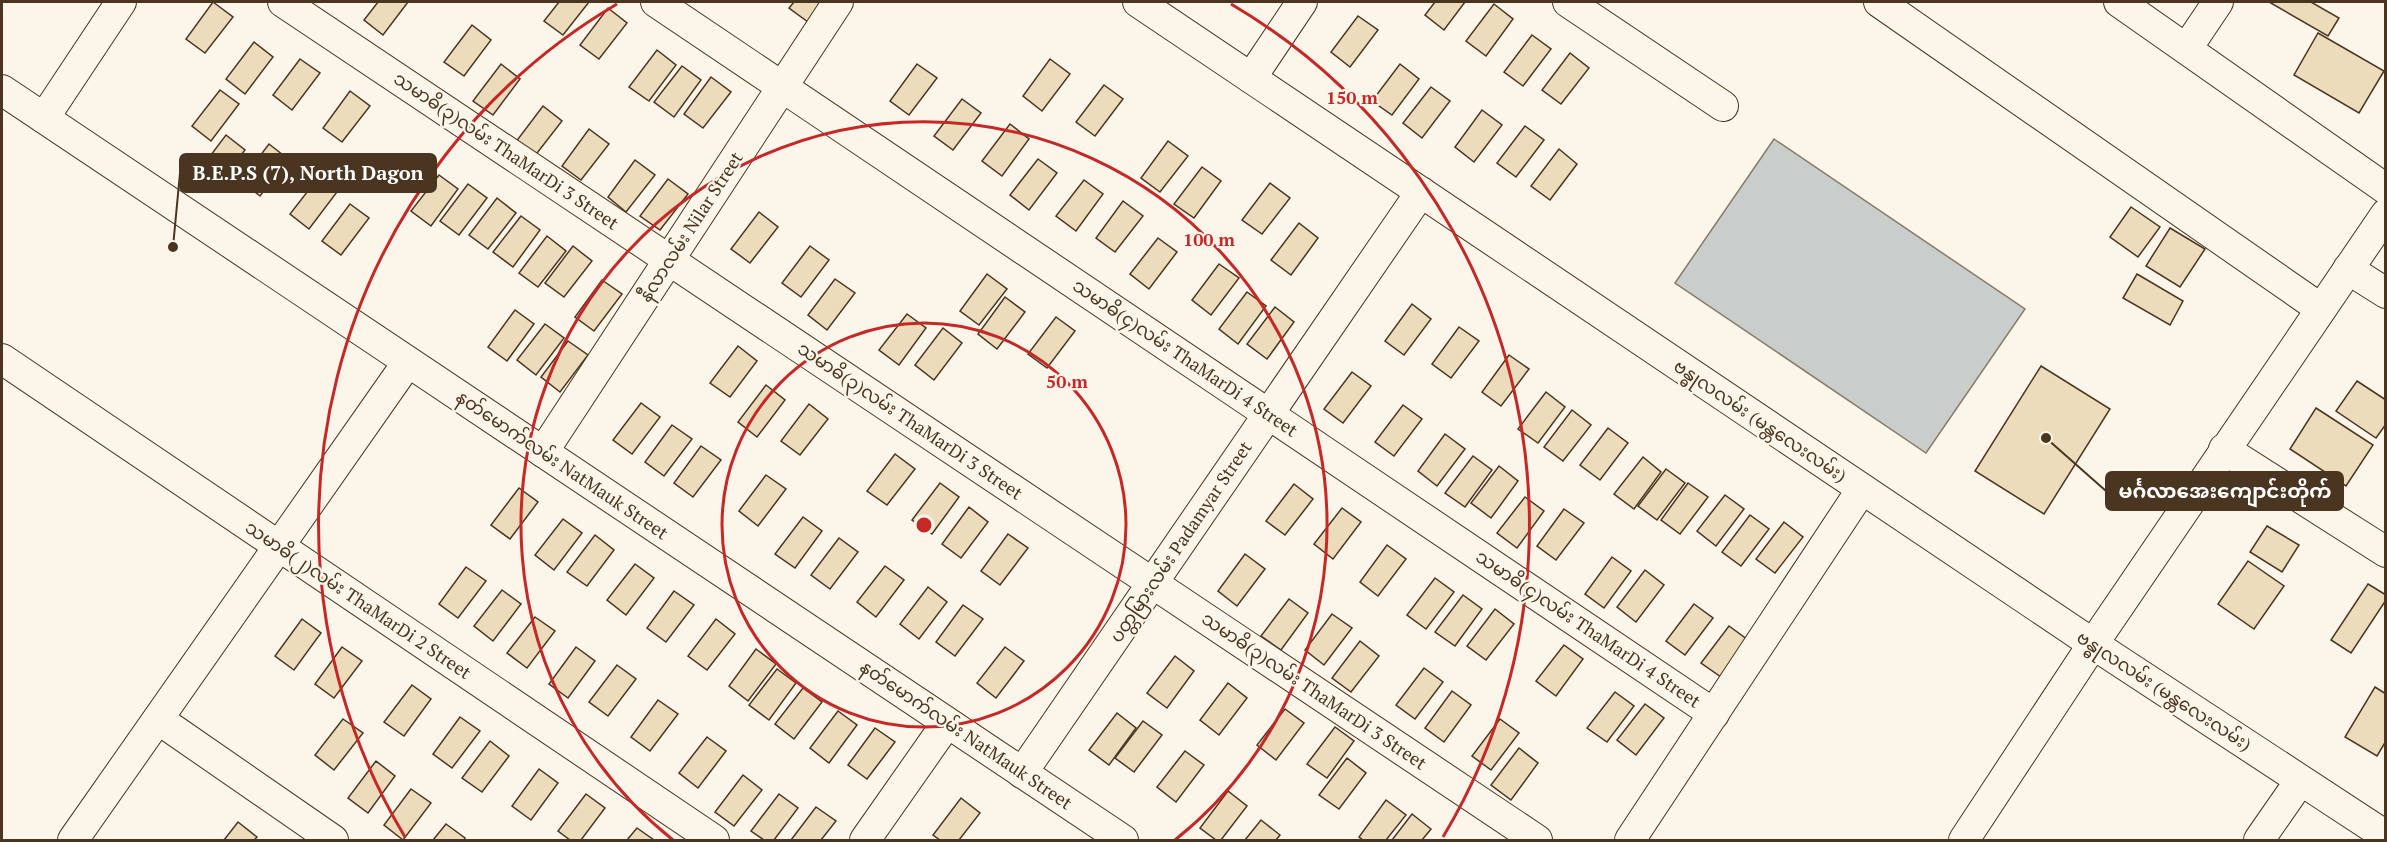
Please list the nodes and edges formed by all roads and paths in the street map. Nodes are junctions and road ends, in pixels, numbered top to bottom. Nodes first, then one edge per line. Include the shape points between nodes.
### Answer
1 (121, 2) edge
2 (283, 2) edge
3 (656, 2) edge
4 (838, 2) edge
5 (1137, 2) edge
6 (1302, 2) edge
7 (1568, 2) edge
8 (1879, 2) edge
9 (2119, 2) edge
10 (2218, 2) edge
11 (2187, 48) junction
12 (1251, 78) junction
13 (783, 87) junction
14 (2, 90) edge
15 (1723, 105) dead end
16 (44, 118) junction
17 (2385, 189) edge
18 (1421, 192) junction
19 (2385, 214) edge
20 (670, 260) junction
21 (2348, 269) junction
22 (2385, 293) edge
23 (2321, 309) junction
24 (2, 359) edge
25 (408, 362) junction
26 (1269, 414) junction
27 (2224, 449) junction
28 (543, 452) junction
29 (1862, 489) junction
30 (278, 546) junction
31 (2385, 552) edge
32 (1153, 584) junction
33 (2093, 644) junction
34 (1714, 714) junction
35 (158, 719) junction
36 (947, 723) junction
37 (1022, 773) junction
38 (2300, 781) junction
39 (2385, 836) edge
40 (73, 840) edge
41 (333, 840) edge
42 (714, 840) edge
43 (865, 840) edge
44 (1123, 840) edge
45 (1537, 840) edge
46 (1630, 840) edge
47 (1964, 840) edge
48 (2259, 840) edge

1 - 16 street
2 - 20 street, သမာဓိ(၃)လမ်း ThaMarDi 3 Street
3 - 13 street, သမာဓိ(၄)လမ်း ThaMarDi 4 Street
4 - 13 street, နီလာလမ်း Nilar Street
5 - 12 street, ဗန္ဓုလလမ်း (မန္တလေးလမ်း)
6 - 12 street
7 - 15 street
8 - 23 street
9 - 11 street
10 - 11 street
11 - 17 street
12 - 18 street, ဗန္ဓုလလမ်း (မန္တလေးလမ်း)
13 - 20 street, နီလာလမ်း Nilar Street
13 - 26 street, သမာဓိ(၄)လမ်း ThaMarDi 4 Street
14 - 16 street, နတ်မောက်လမ်း NatMauk Street
16 - 25 street, နတ်မောက်လမ်း NatMauk Street
18 - 26 street, ပတ္တမြားလမ်း Padamyar Street
18 - 29 street, ဗန္ဓုလလမ်း (မန္တလေးလမ်း)
19 - 21 street
20 - 28 street, နီလာလမ်း Nilar Street
20 - 32 street, သမာဓိ(၃)လမ်း ThaMarDi 3 Street
21 - 22 street
21 - 23 street
23 - 27 street
24 - 30 street, သမာဓိ(၂)လမ်း ThaMarDi 2 Street
25 - 28 street, နတ်မောက်လမ်း NatMauk Street
25 - 30 street
26 - 32 street, ပတ္တမြားလမ်း Padamyar Street
26 - 34 street, သမာဓိ(၄)လမ်း ThaMarDi 4 Street
27 - 31 street
27 - 33 street
28 - 36 street, နတ်မောက်လမ်း NatMauk Street
29 - 33 street, ဗန္ဓုလလမ်း (မန္တလေးလမ်း)
29 - 34 street
30 - 35 street
30 - 42 street, သမာဓိ(၂)လမ်း ThaMarDi 2 Street
32 - 37 street, ပတ္တမြားလမ်း Padamyar Street
32 - 45 street, သမာဓိ(၃)လမ်း ThaMarDi 3 Street
33 - 38 street, ဗန္ဓုလလမ်း (မန္တလေးလမ်း)
33 - 47 street
34 - 46 street
35 - 40 street
35 - 41 street
36 - 37 street, နတ်မောက်လမ်း NatMauk Street
36 - 43 street
37 - 44 street, နတ်မောက်လမ်း NatMauk Street
38 - 39 street, ဗန္ဓုလလမ်း (မန္တလေးလမ်း)
38 - 48 street

